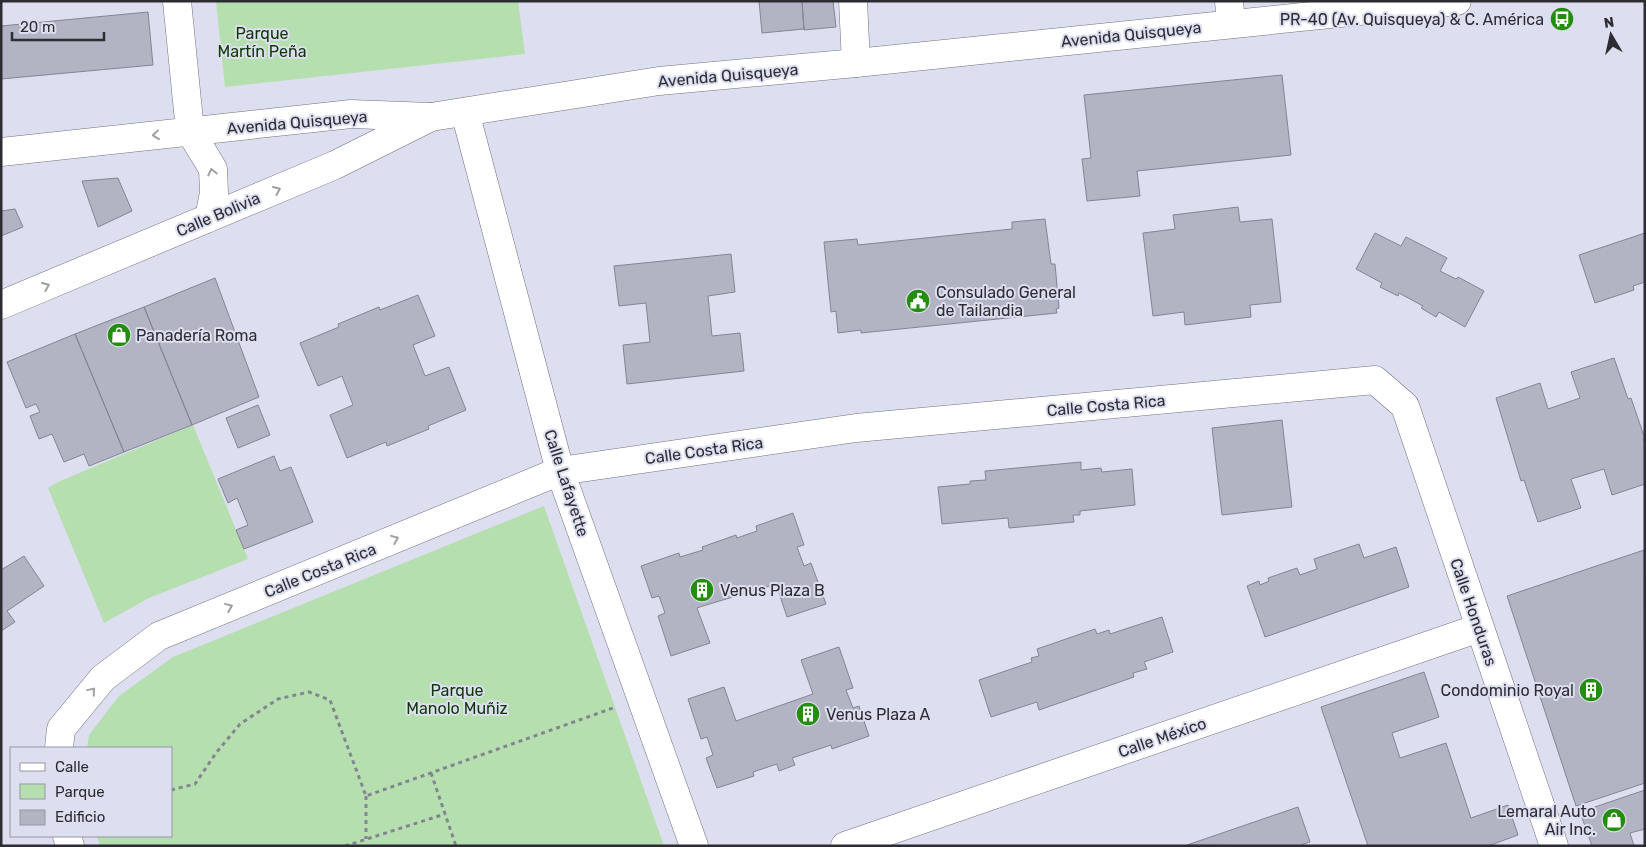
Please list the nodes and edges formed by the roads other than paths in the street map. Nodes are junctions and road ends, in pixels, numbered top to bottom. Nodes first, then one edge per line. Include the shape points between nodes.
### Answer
1 (177, 1) edge
2 (852, 1) edge
3 (1457, 1) edge
4 (1230, 12) edge
5 (856, 63) junction
6 (465, 112) junction
7 (431, 117) junction
8 (190, 131) junction
9 (1, 152) edge
10 (209, 218) junction
11 (1, 305) edge
12 (1405, 406) joint
13 (560, 471) junction
14 (1479, 628) junction
15 (60, 738) edge
16 (694, 846) edge
17 (845, 846) edge
18 (1554, 846) edge

1 - 8 street
2 - 5 street
3 - 4 street, Avenida Quisqueya
4 - 5 street, Avenida Quisqueya
5 - 6 street, Avenida Quisqueya via 659,81
6 - 7 street, Avenida Quisqueya
6 - 13 street, Calle Lafayette
7 - 8 street, Avenida Quisqueya via 351,114
10 -> 7 street, Calle Bolivia via 335,165
8 -> 9 street, Avenida Quisqueya
10 -> 8 street via 214,193 213,169
11 -> 10 street, Calle Bolivia
12 - 13 street, Calle Costa Rica via 1375,380 856,428
12 - 14 street, Calle Honduras
15 -> 13 street, Calle Costa Rica via 103,678 159,636
13 - 16 street, Calle Lafayette
14 - 17 street, Calle México
14 - 18 street, Calle Honduras

